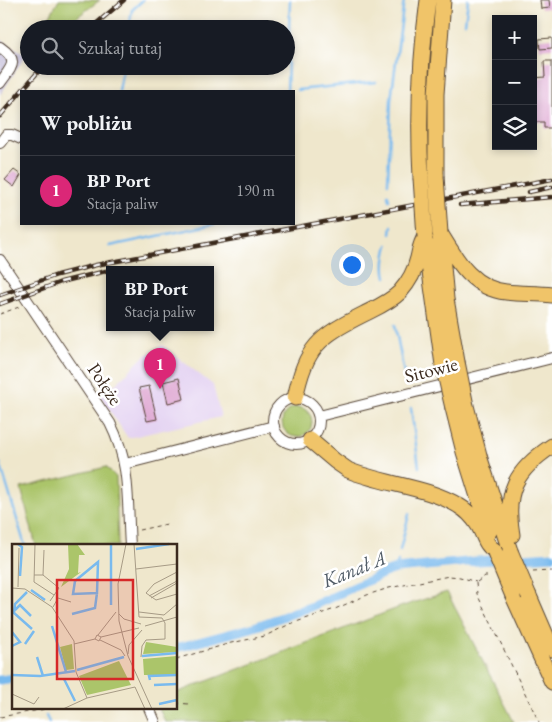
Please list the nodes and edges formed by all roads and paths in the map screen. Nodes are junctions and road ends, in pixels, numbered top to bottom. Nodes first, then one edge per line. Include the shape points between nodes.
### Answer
1 (428, 0) edge
2 (443, 0) edge
3 (0, 47) edge
4 (0, 83) edge
5 (20, 139) edge
6 (0, 142) edge
7 (428, 177) junction
8 (432, 235) junction
9 (0, 260) edge
10 (552, 295) edge
11 (29, 303) junction
12 (0, 314) edge
13 (552, 358) edge
14 (295, 398) junction
15 (459, 407) junction
16 (319, 416) junction
17 (274, 426) junction
18 (310, 440) junction
19 (552, 446) edge
20 (125, 464) junction
21 (167, 524) dead end
22 (129, 532) junction
23 (130, 544) edge
24 (494, 550) junction
25 (510, 551) junction
26 (552, 649) edge
27 (178, 658) edge
28 (552, 682) edge
29 (178, 703) edge
30 (189, 704) dead end
31 (40, 710) edge
32 (150, 710) edge
33 (0, 717) edge
34 (155, 722) edge
35 (539, 722) edge

1 - 7 highway via 420,96
2 - 7 highway
3 - 4 street via 12,57 13,62
5 - 6 street via 6,135
7 - 8 highway, bridge
8 - 10 highway via 462,268 485,286 504,292
8 - 14 highway via 420,244 414,270 400,292 340,326 313,348 303,366
8 - 15 highway, bridge via 428,269
9 - 11 street, Połęże
11 - 12 path
11 - 20 street, Połęże via 110,423 120,442
13 - 16 street, Sitowie
14 - 16 street via 314,406
14 - 17 street via 280,406 274,415
15 - 24 highway via 464,452
15 - 25 highway
16 - 18 street via 317,432
17 - 18 street via 278,435 291,443 301,444
17 - 20 street
18 - 24 highway via 348,470 439,496 459,506 472,517
19 - 25 highway via 519,474 509,507 513,541
20 - 22 street, Połęże
21 - 22 path
22 - 23 street, Połęże
24 - 28 highway, bridge
25 - 26 highway, bridge
27 - 35 path via 265,636 390,588 449,576 460,577 476,582 477,594
29 - 30 path
31 - 33 path
32 - 34 street

